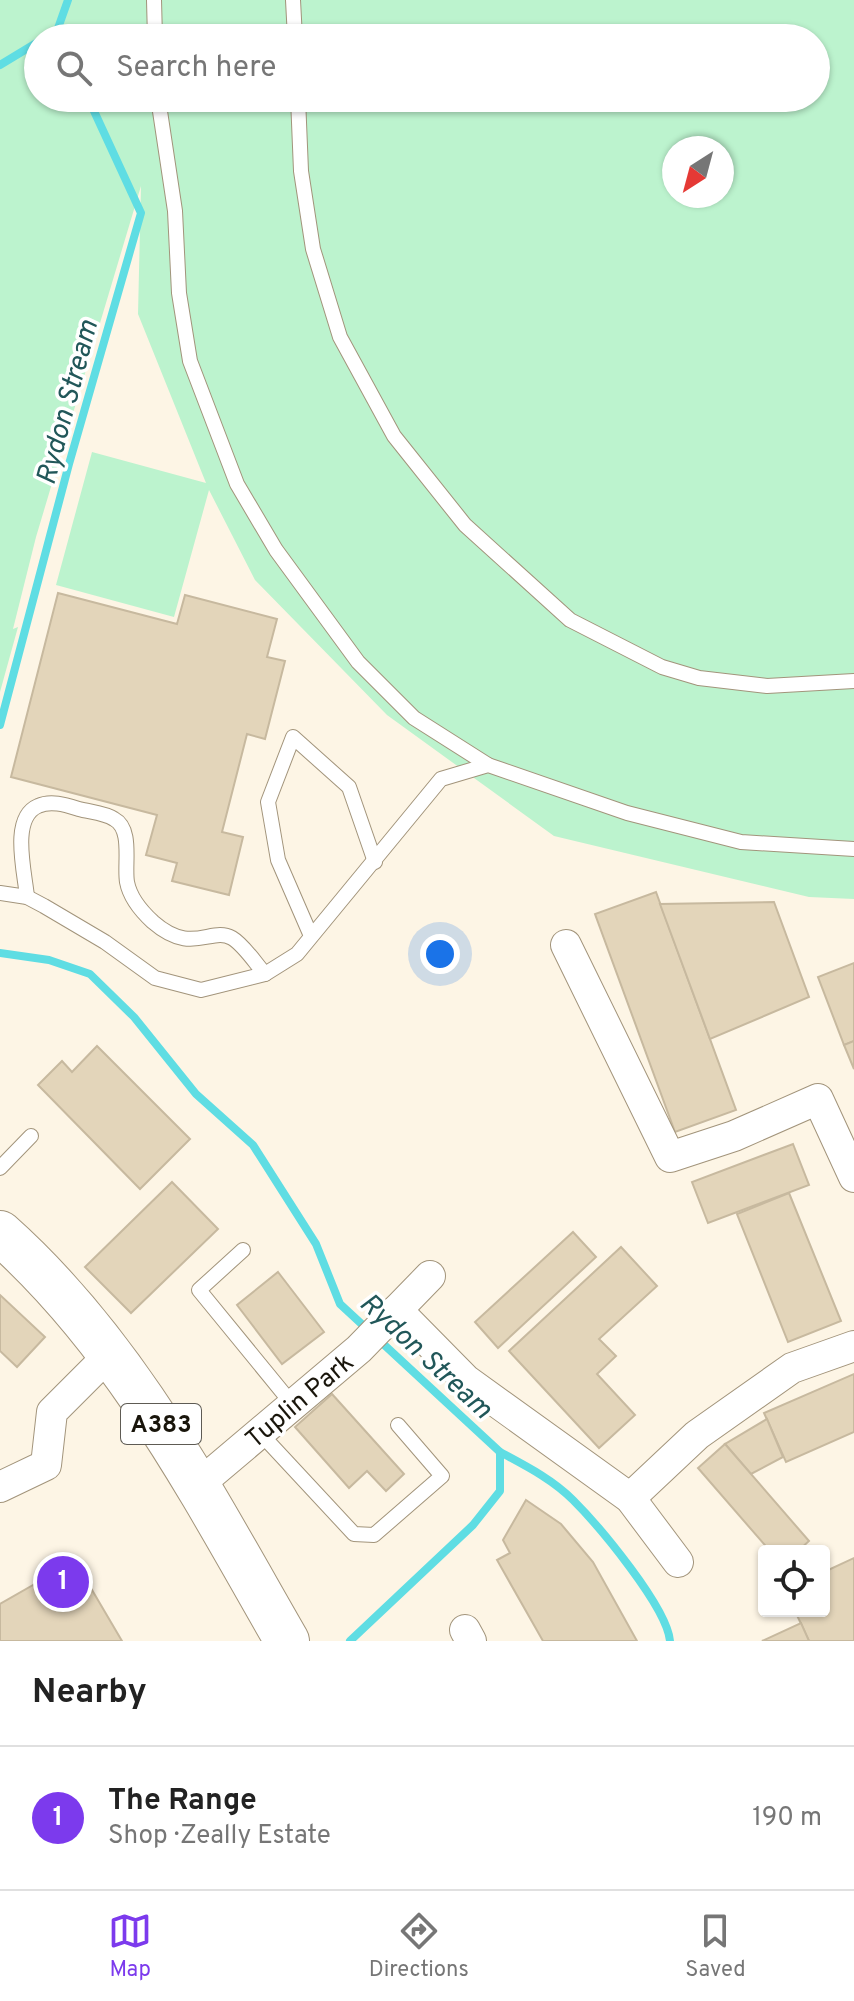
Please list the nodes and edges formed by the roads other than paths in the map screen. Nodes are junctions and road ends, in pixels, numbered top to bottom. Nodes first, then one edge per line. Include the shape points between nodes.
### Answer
1 (154, 0) edge
2 (293, 0) edge
3 (155, 24) edge
4 (294, 24) edge
5 (160, 112) edge
6 (299, 112) edge
7 (854, 681) edge
8 (488, 765) junction
9 (854, 849) edge
10 (375, 862) junction
11 (0, 893) edge
12 (27, 897) junction
13 (311, 936) junction
14 (566, 945) dead end
15 (265, 974) junction
16 (31, 1136) dead end
17 (0, 1168) edge
18 (854, 1177) edge
19 (0, 1233) edge
20 (243, 1250) dead end
21 (430, 1276) dead end
22 (397, 1310) junction
23 (854, 1346) edge
24 (110, 1354) junction
25 (293, 1405) junction
26 (398, 1425) dead end
27 (261, 1434) junction
28 (198, 1485) junction
29 (0, 1487) edge
30 (630, 1498) junction
31 (678, 1562) dead end
32 (287, 1641) edge

1 - 3 lane
2 - 4 lane
5 - 8 lane via 190,361 237,484 276,550 358,662 414,718
6 - 7 lane via 313,249 340,337 394,436 465,525 570,620 662,667 699,678 767,686
8 - 9 lane via 627,813 741,842
8 - 10 lane via 441,779
10 - 13 lane
10 - 13 lane via 349,787 293,737 268,802 278,860
11 - 12 lane
12 - 15 lane via 155,978 201,990
12 - 15 lane via 22,827 29,811 58,803 115,819 125,830 128,883 144,913 172,935 191,941 222,935 234,939
13 - 15 lane via 297,954
14 - 18 street via 670,1157 818,1099
16 - 17 lane
19 - 24 main road, A383
20 - 25 lane via 199,1290
21 - 22 street, Tuplin Park
22 - 25 street, Tuplin Park
22 - 30 street via 466,1380
23 - 30 street via 792,1368 697,1435
24 - 28 main road, A383 via 158,1418
24 - 29 street via 52,1412 46,1465
25 - 27 street, Tuplin Park
26 - 27 lane via 442,1476 374,1535 354,1534
27 - 28 street, Tuplin Park
28 - 32 main road, A383
30 - 31 street

